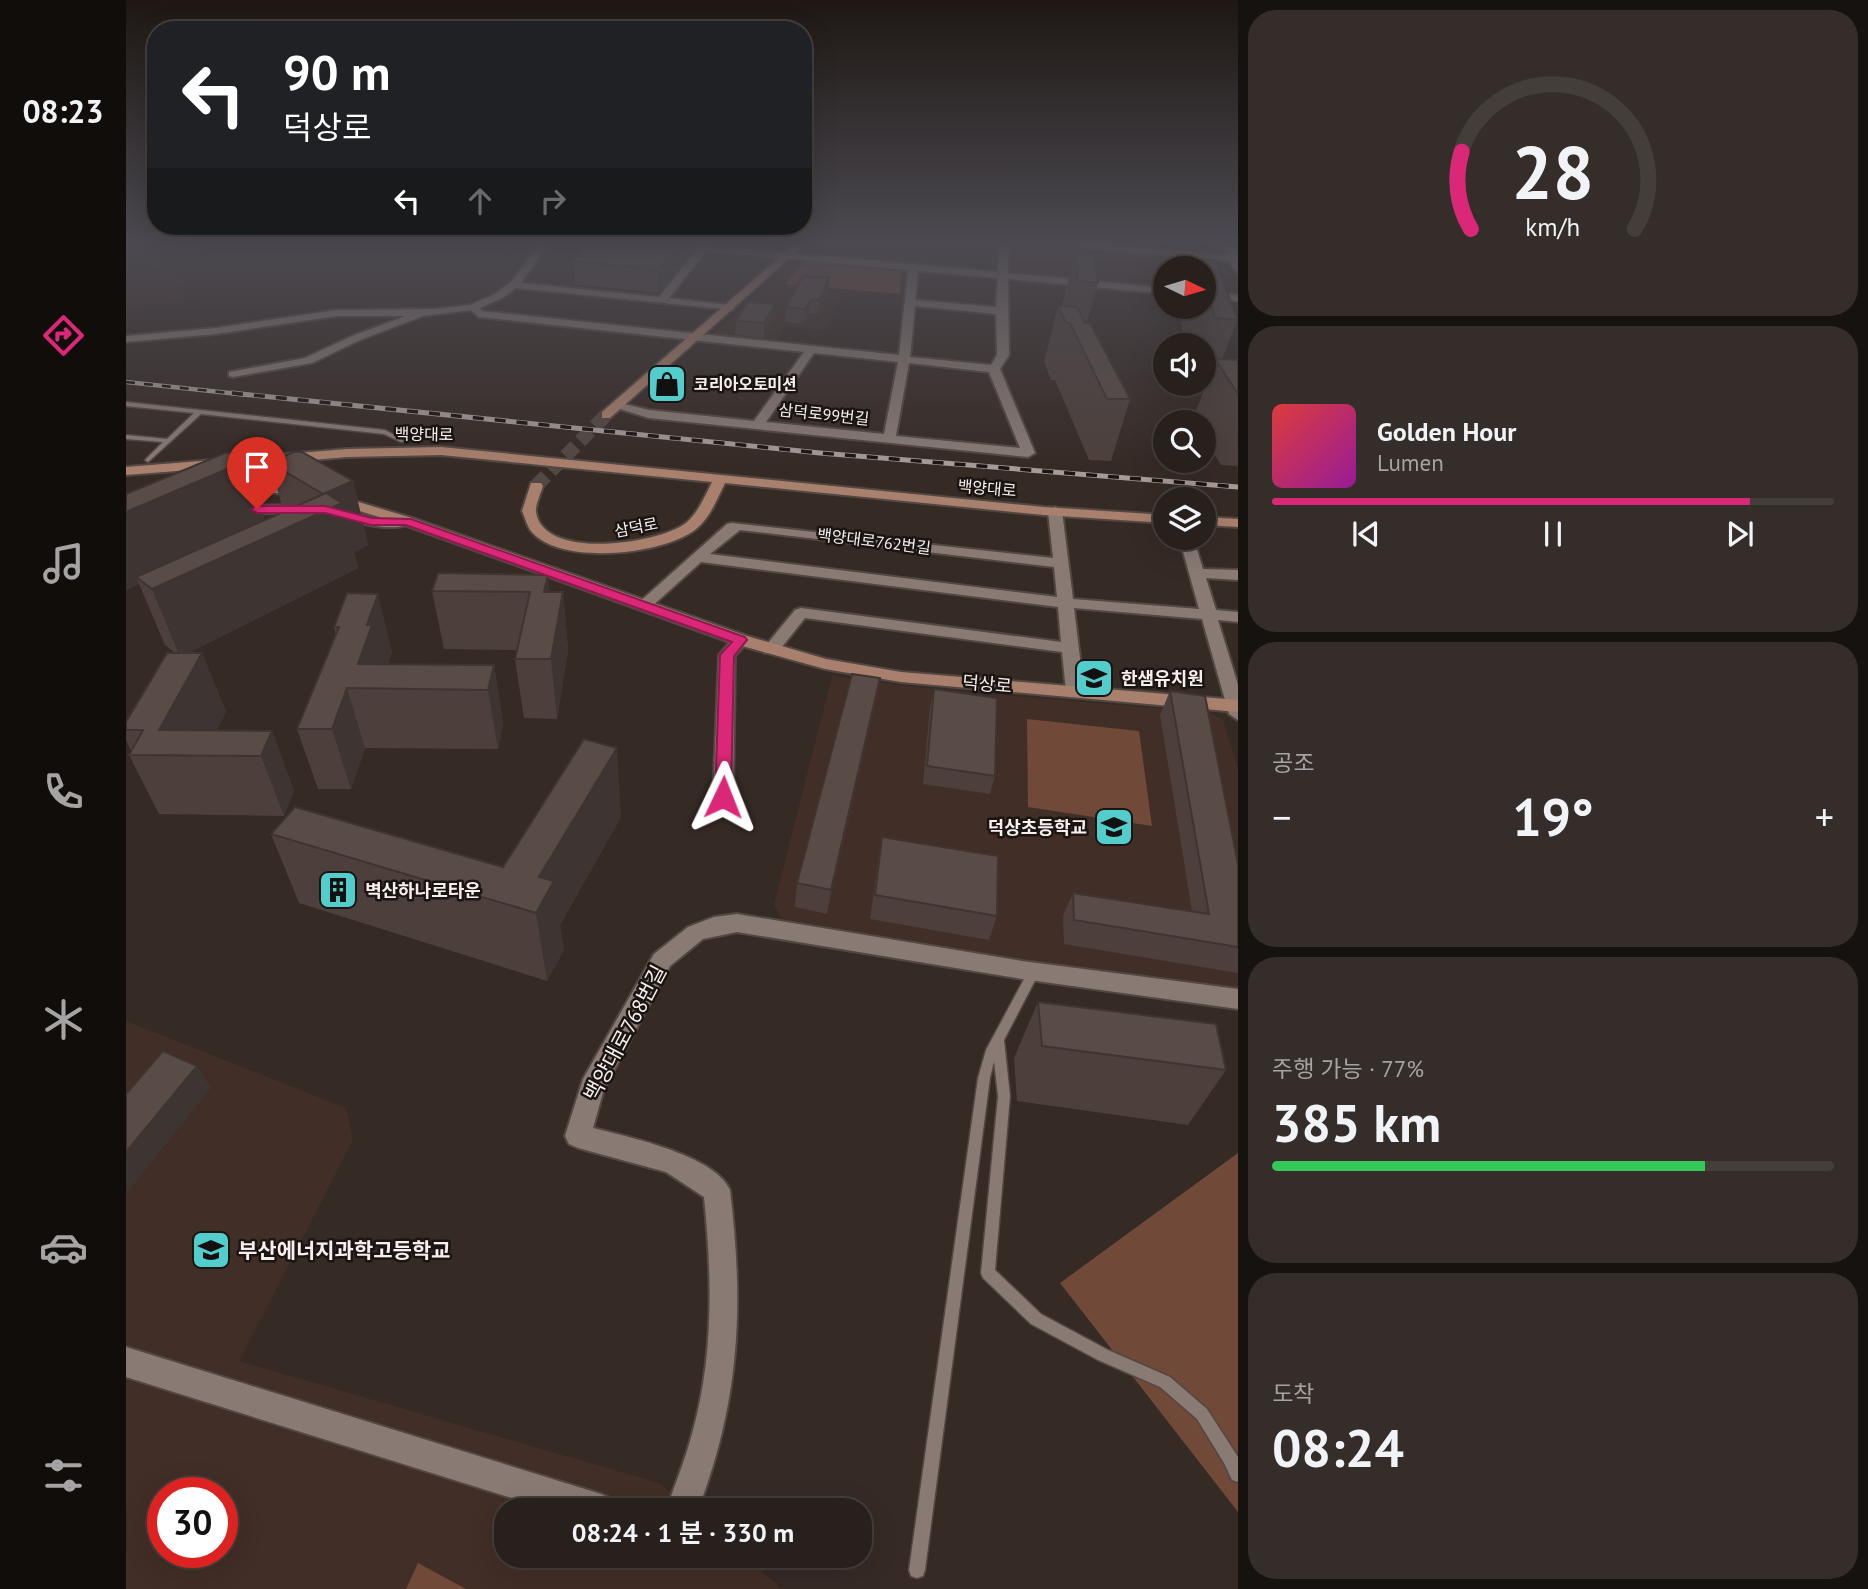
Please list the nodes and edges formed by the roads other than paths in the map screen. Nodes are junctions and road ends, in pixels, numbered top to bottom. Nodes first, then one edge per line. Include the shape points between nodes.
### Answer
1 (278, 319) edge
2 (408, 319) edge
3 (525, 319) edge
4 (716, 319) edge
5 (908, 319) edge
6 (1001, 319) edge
7 (695, 338) junction
8 (126, 339) edge
9 (810, 351) junction
10 (904, 360) junction
11 (995, 369) junction
12 (233, 374) dead end
13 (126, 404) edge
14 (611, 410) joint
15 (199, 412) junction
16 (758, 425) junction
17 (126, 437) edge
18 (889, 439) junction
19 (168, 440) junction
20 (403, 442) junction
21 (148, 460) junction
22 (126, 461) edge
23 (247, 463) junction
24 (126, 474) edge
25 (721, 477) junction
26 (186, 480) edge
27 (537, 486) tunnel mouth
28 (225, 512) edge
29 (1055, 512) junction
30 (1153, 518) edge
31 (407, 521) junction
32 (1216, 522) edge
33 (1238, 523) edge
34 (1190, 550) edge
35 (698, 557) junction
36 (1061, 563) junction
37 (1196, 573) junction
38 (1238, 575) edge
39 (1065, 603) junction
40 (644, 605) junction
41 (1208, 615) junction
42 (1238, 617) edge
43 (741, 640) junction
44 (1070, 648) junction
45 (771, 649) junction
46 (1230, 659) edge
47 (1075, 691) junction
48 (1237, 709) edge
49 (723, 797) dead end
50 (1034, 971) junction
51 (1238, 999) edge
52 (998, 1040) junction
53 (126, 1362) edge
54 (1238, 1474) edge
55 (562, 1498) edge
56 (687, 1498) edge
57 (918, 1570) dead end

1 - 8 street via 216,331
2 - 12 street via 308,361
3 - 7 street
4 - 7 main road
5 - 10 street
6 - 11 street via 1003,355
7 - 9 street
7 - 14 main road
9 - 10 street
9 - 16 street
10 - 11 street
10 - 18 street
11 - 18 street, 삼덕로99번길 via 1028,453
13 - 15 lane, 백양대로
14 - 16 street, 삼덕로99번길
15 - 19 lane
15 - 20 lane, 백양대로 via 385,432
16 - 18 street, 삼덕로99번길
17 - 19 lane
19 - 21 lane
20 - 21 main road, 백양대로
20 - 25 main road, 백양대로 via 677,464
21 - 22 main road, 백양대로
23 - 24 main road, 백양대로
23 - 25 main road, 백양대로 via 358,452 441,451
23 - 31 main road, 덕상로 via 235,484 342,500
24 - 26 main road
25 - 27 main road, 삼덕로 via 689,528 661,541 617,550 576,547 541,533 527,513
25 - 29 main road, 백양대로
28 - 31 street, 덕상로 via 325,509 371,522
29 - 30 main road, 백양대로
29 - 36 street
31 - 40 main road, 덕상로
32 - 33 main road
34 - 37 street
35 - 36 street, 백양대로762번길 via 732,527 740,526
35 - 39 street
35 - 40 street, 백양대로762번길
36 - 39 street
37 - 38 street
37 - 41 street
39 - 41 street
39 - 44 street
40 - 43 main road, 덕상로
41 - 42 street
41 - 46 street
43 - 45 main road, 덕상로
43 - 49 street via 727,655
44 - 45 street via 801,613
44 - 47 street
45 - 47 main road, 덕상로 via 879,674
46 - 48 street
47 - 48 main road, 덕상로
50 - 51 street, 백양대로768번길
50 - 52 lane
50 - 56 street, 백양대로768번길 via 737,923 702,928 662,960 592,1087 578,1136 671,1161 718,1190 726,1315 722,1365 711,1429
52 - 54 lane via 1003,1096 988,1273 1036,1319 1165,1382 1202,1414
52 - 57 lane via 984,1078
53 - 55 street

